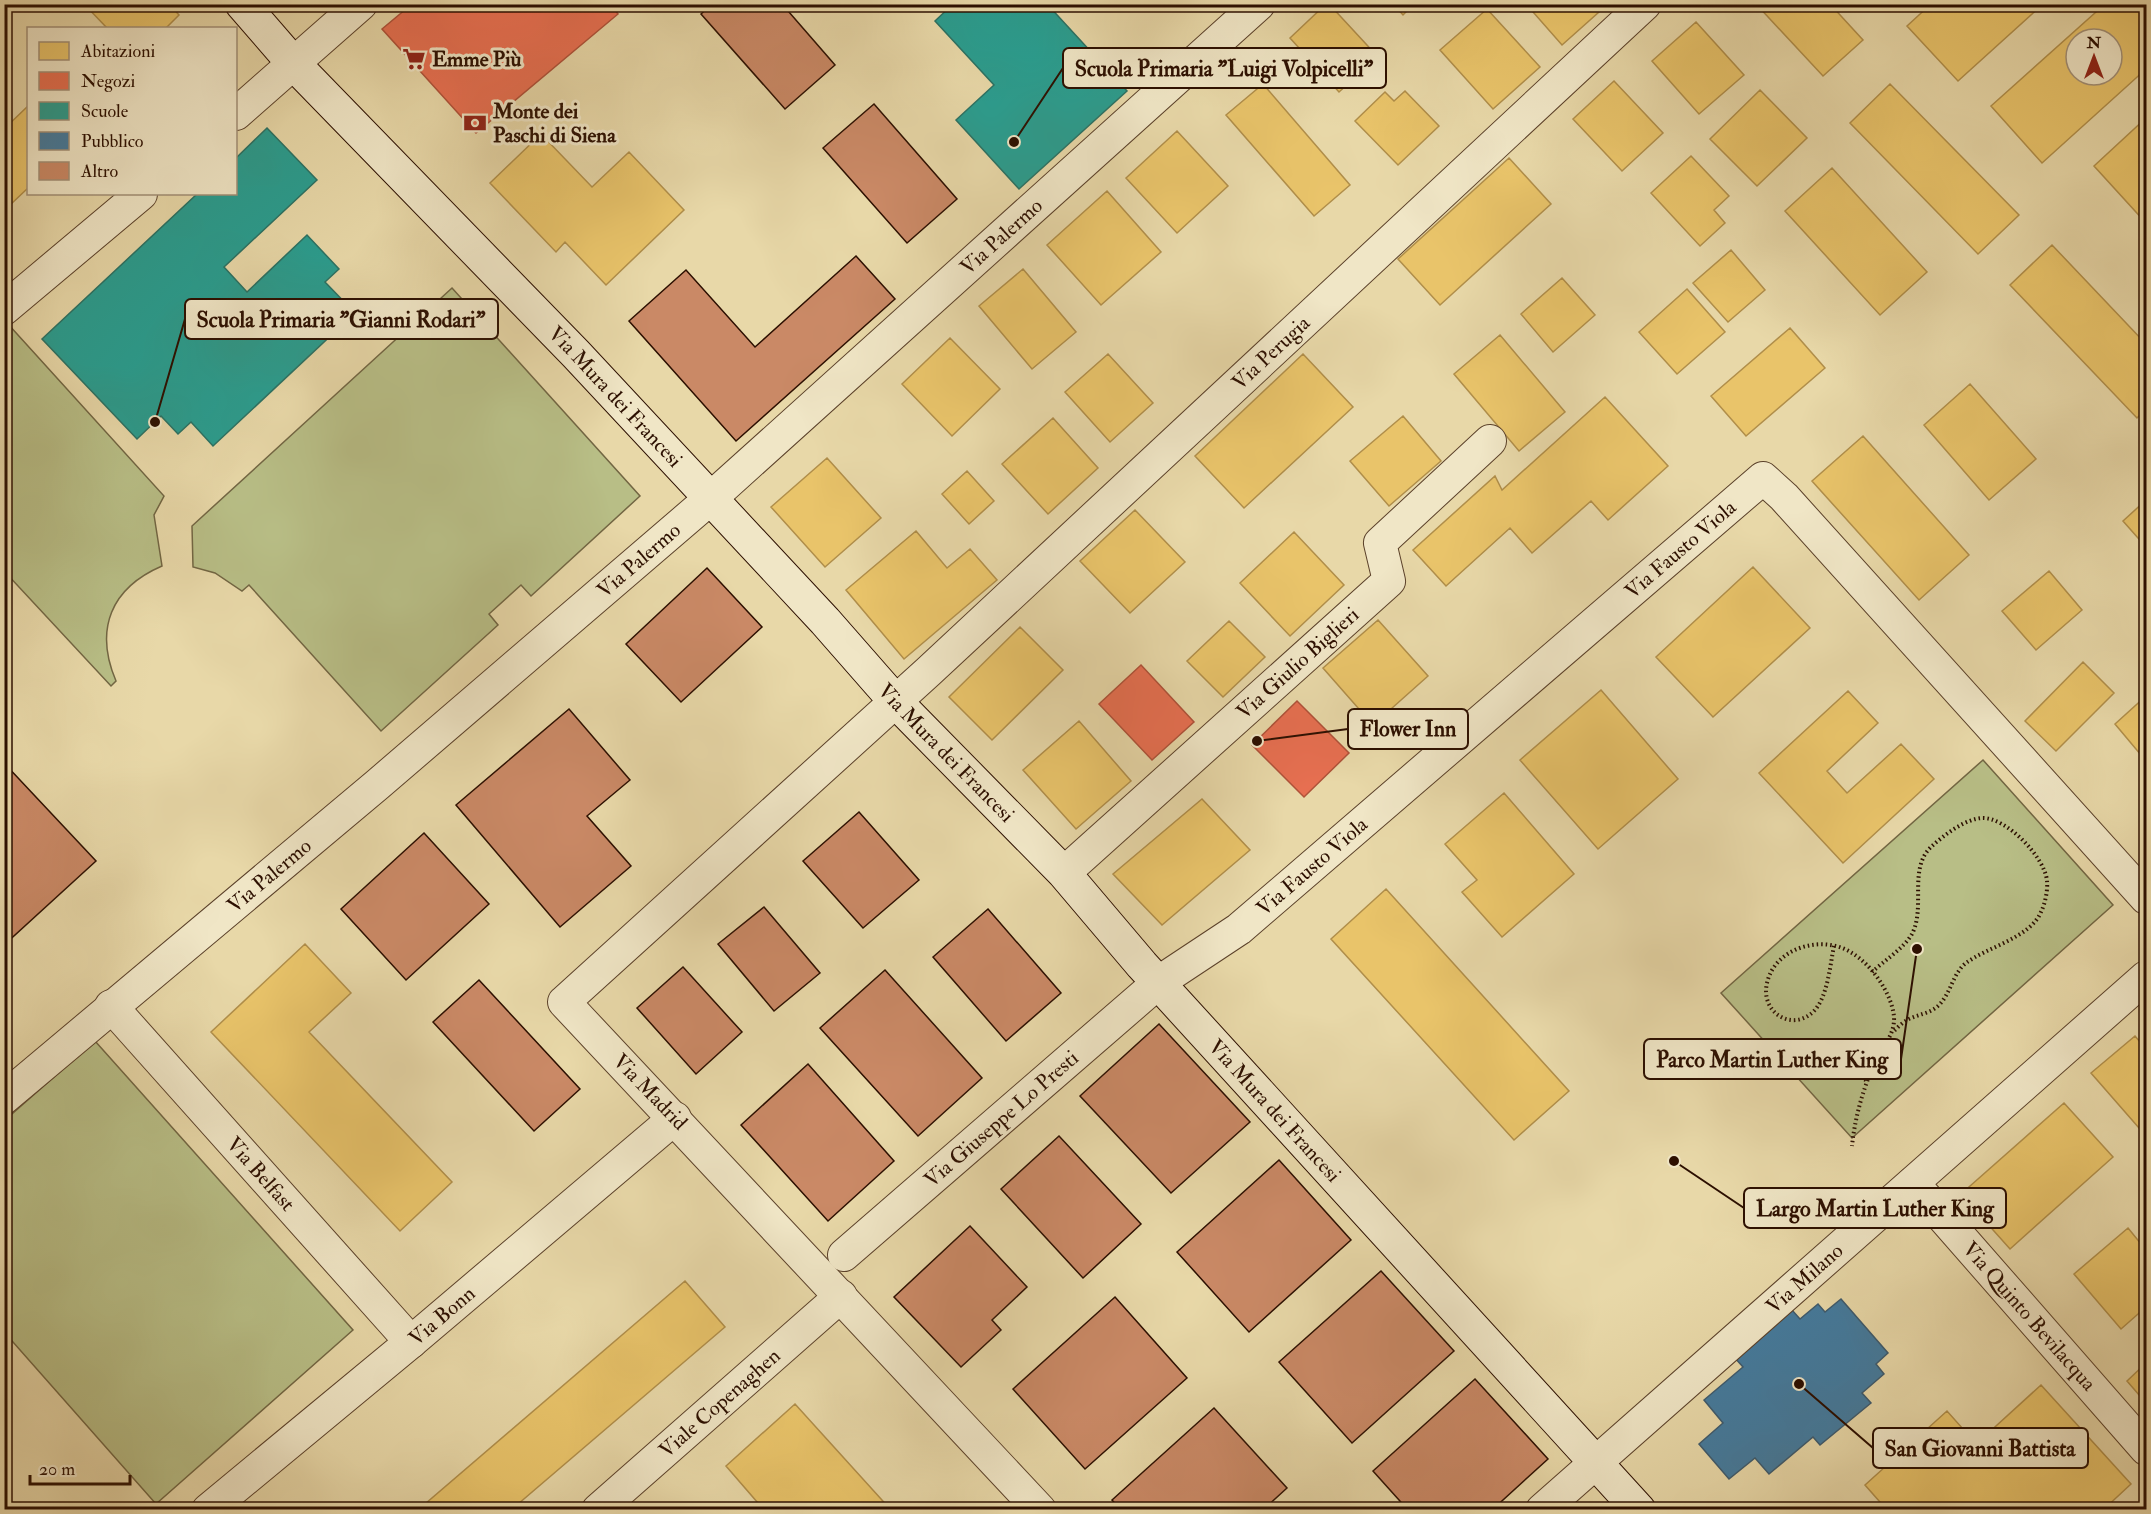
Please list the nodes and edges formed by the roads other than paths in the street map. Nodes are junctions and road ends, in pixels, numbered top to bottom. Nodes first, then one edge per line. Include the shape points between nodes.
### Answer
1 (242, 4) edge
2 (362, 4) edge
3 (1259, 4) edge
4 (1645, 4) edge
5 (294, 64) junction
6 (237, 113) edge
7 (140, 195) edge
8 (4, 309) edge
9 (1490, 441) dead end
10 (711, 498) junction
11 (896, 702) junction
12 (1064, 873) junction
13 (2146, 898) edge
14 (1159, 982) junction
15 (2141, 992) edge
16 (111, 1005) junction
17 (4, 1098) edge
18 (675, 1118) junction
19 (1913, 1183) junction
20 (844, 1255) dead end
21 (841, 1296) junction
22 (411, 1342) junction
23 (2146, 1449) edge
24 (1596, 1462) junction
25 (208, 1509) edge
26 (598, 1509) edge
27 (1040, 1509) edge
28 (1542, 1509) edge
29 (1639, 1509) edge

1 - 5 street, Via Mura dei Francesi
2 - 5 street
3 - 10 street, Via Palermo
4 - 11 street, Via Perugia
5 - 6 street
5 - 10 street, Via Mura dei Francesi via 535,310
7 - 8 street
9 - 12 street, Via Giulio Biglieri via 1380,543 1389,581
10 - 11 street, Via Mura dei Francesi
10 - 16 street, Via Palermo via 371,791
11 - 12 street, Via Mura dei Francesi
11 - 18 street, Via Madrid via 564,1002
12 - 14 street, Via Mura dei Francesi
13 - 14 street, Via Fausto Viola via 1763,478 1239,929
14 - 20 street, Via Giuseppe Lo Presti
14 - 24 street, Via Mura dei Francesi
15 - 19 street, Via Milano
16 - 17 street, Via Palermo
16 - 22 street, Via Belfast
18 - 21 street, Via Madrid
18 - 22 street, Via Bonn
19 - 23 street, Via Quinto Bevilacqua
19 - 24 street, Via Milano
21 - 26 street, Viale Copenaghen
21 - 27 street, Via Madrid
22 - 25 street, Via Bonn
24 - 28 street, Via Milano
24 - 29 street, Via Mura dei Francesi

